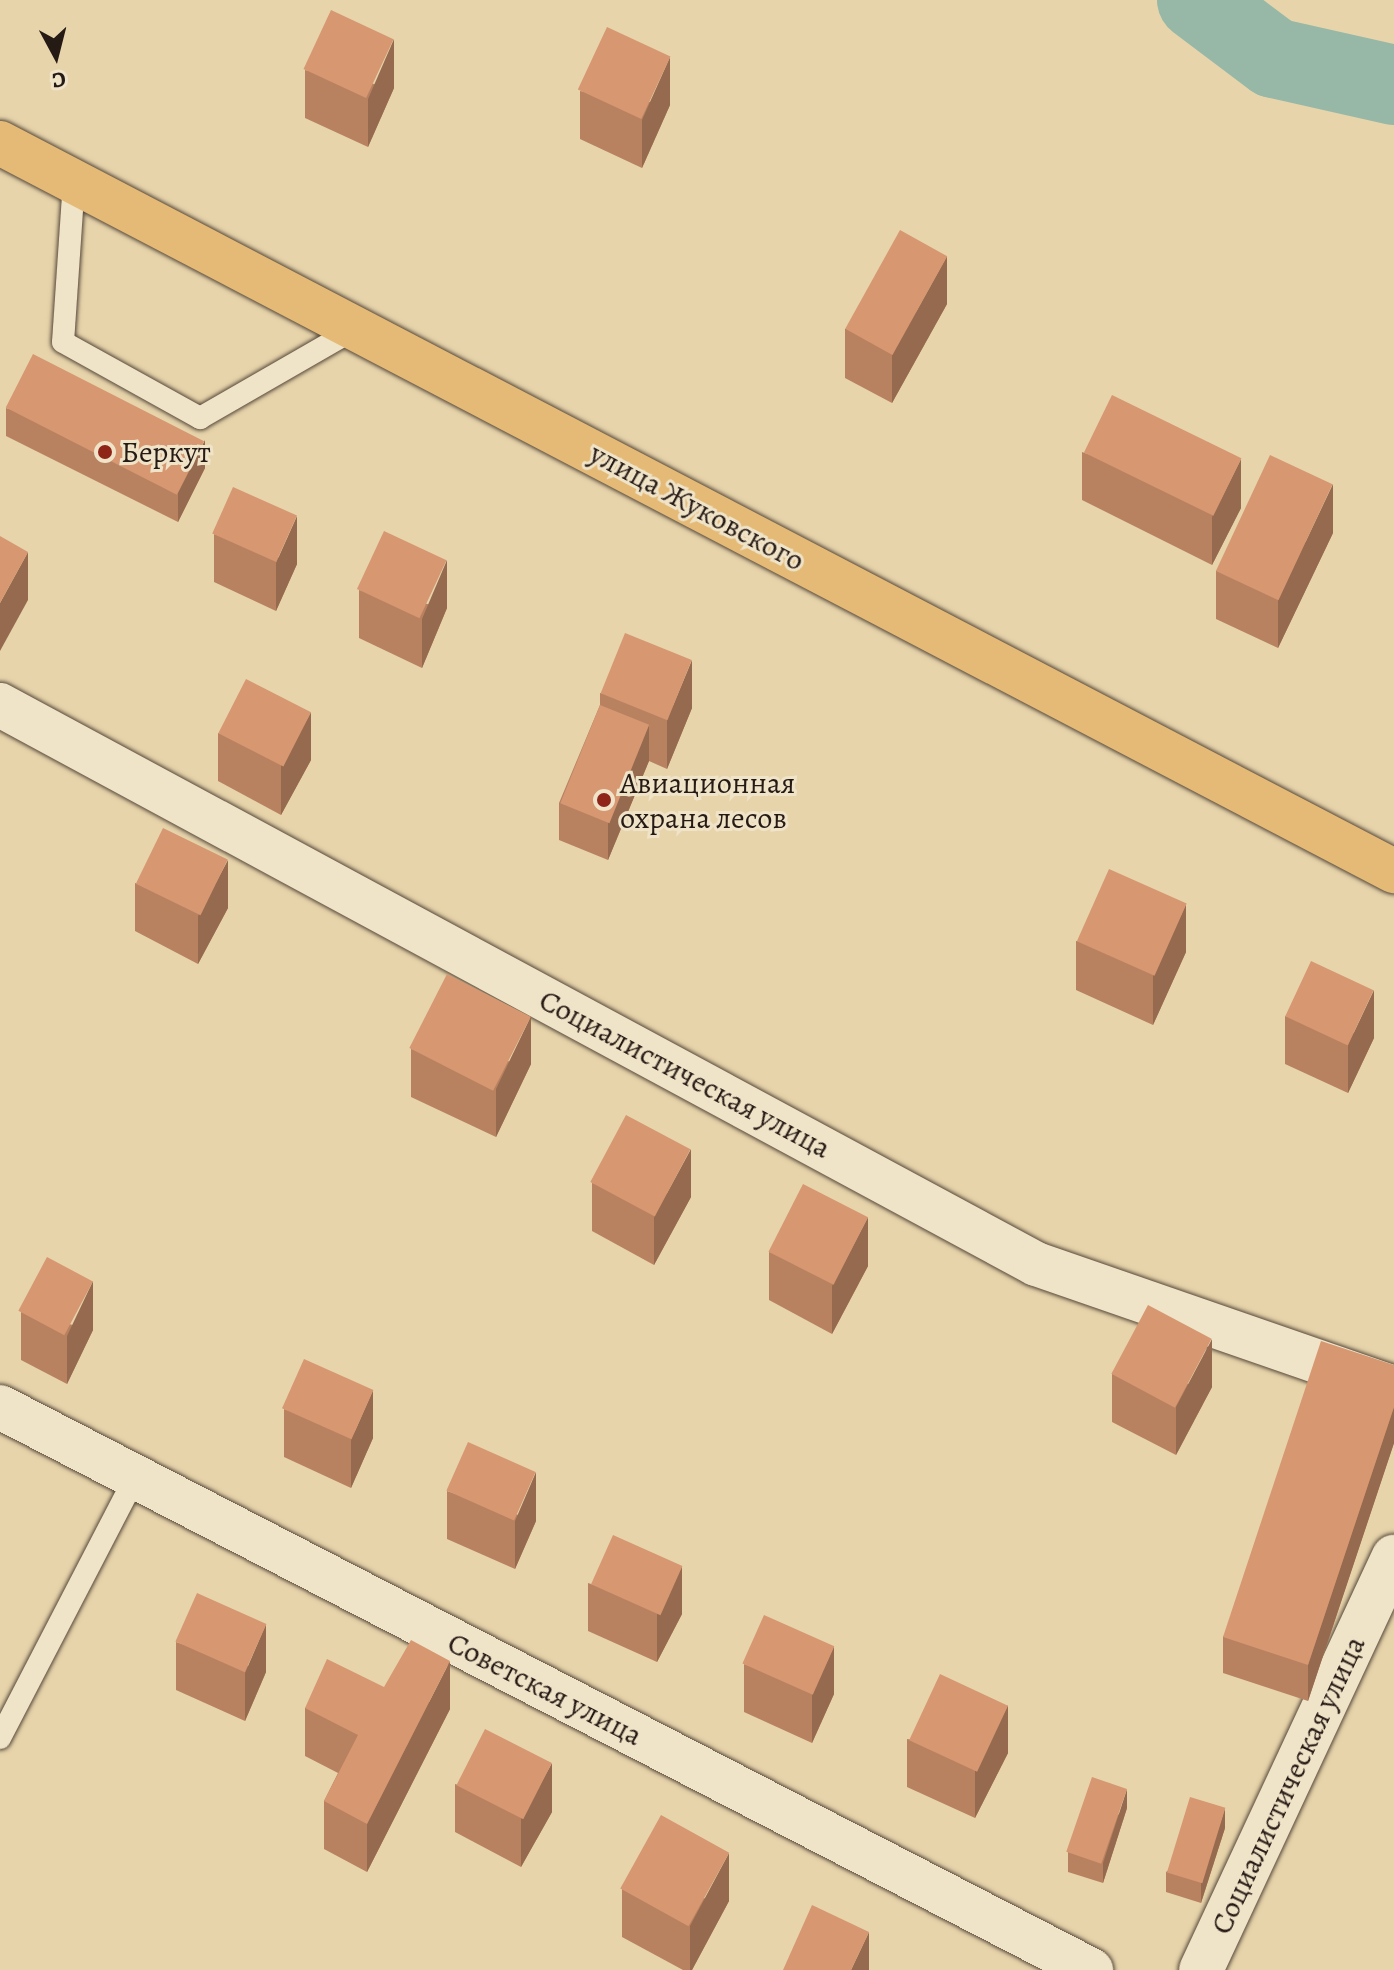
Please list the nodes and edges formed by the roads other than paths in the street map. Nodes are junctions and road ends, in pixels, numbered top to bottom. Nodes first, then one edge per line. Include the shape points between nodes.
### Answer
1 (0, 143) edge
2 (74, 181) junction
3 (355, 329) junction
4 (0, 705) edge
5 (1394, 871) edge
6 (1394, 1388) edge
7 (0, 1407) edge
8 (135, 1478) junction
9 (1394, 1557) edge
10 (0, 1738) edge
11 (1091, 1970) edge
12 (1201, 1970) edge

1 - 2 main road, улица Жуковского
2 - 3 main road, улица Жуковского
2 - 3 lane via 63,342 200,418
3 - 5 main road, улица Жуковского
4 - 6 street, Социалистическая улица via 1036,1264
7 - 8 street, Советская улица
8 - 10 lane
8 - 11 street, Советская улица
9 - 12 street, Социалистическая улица

